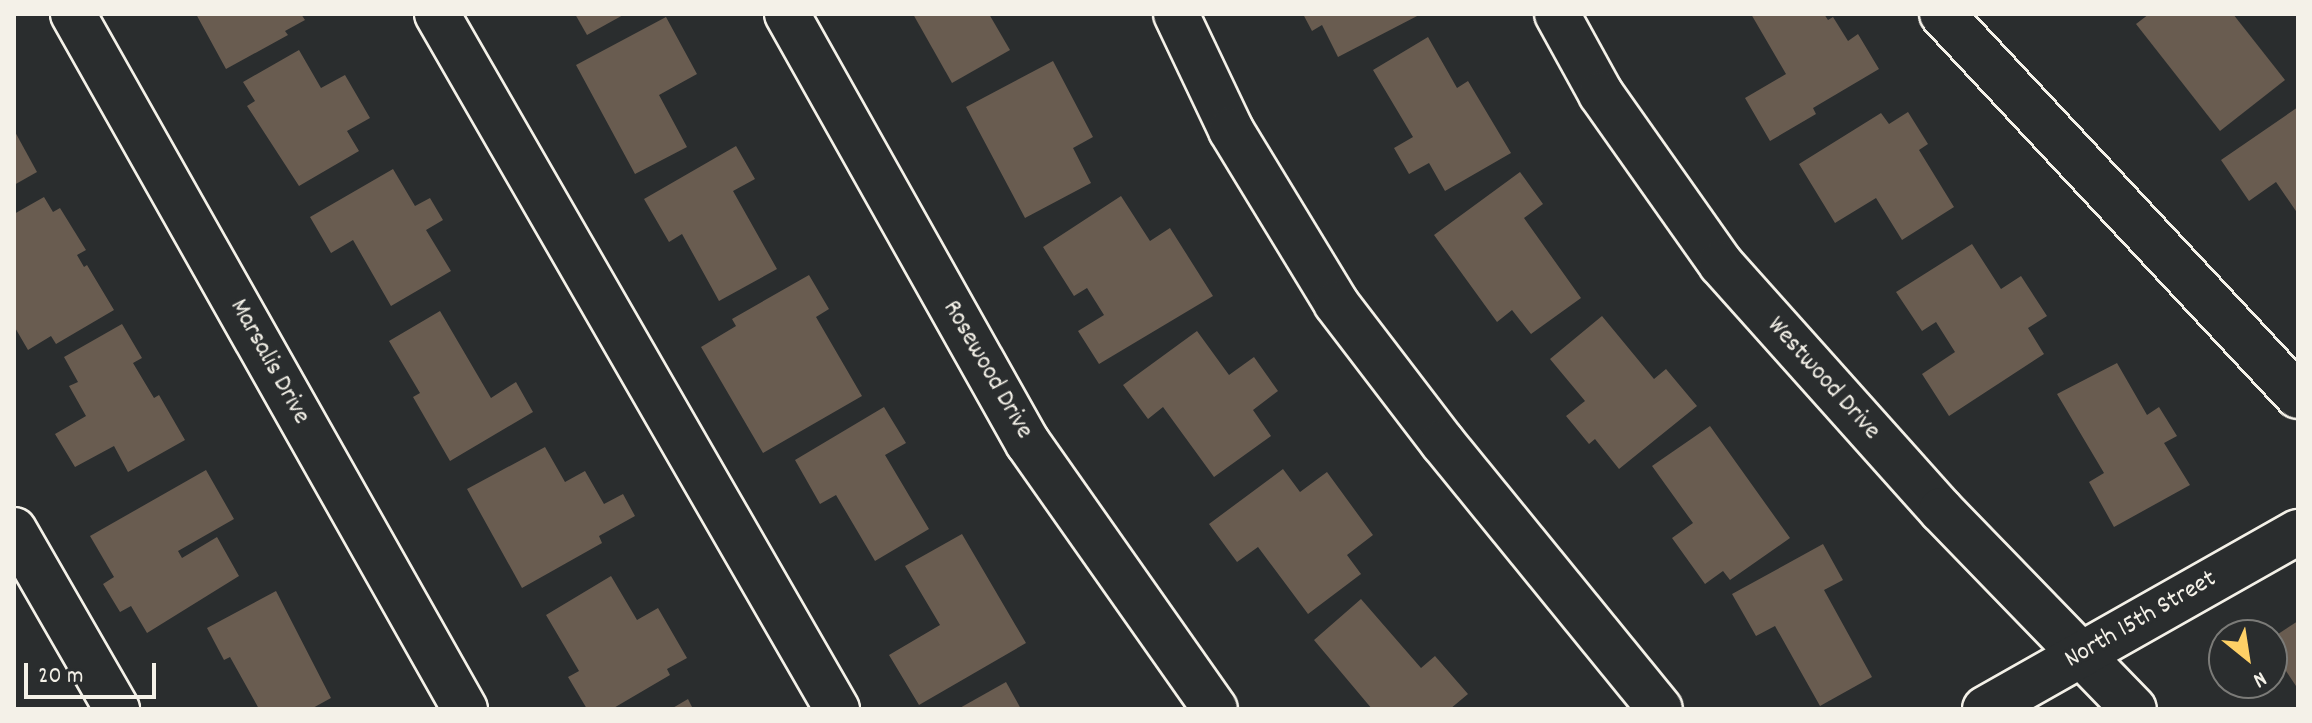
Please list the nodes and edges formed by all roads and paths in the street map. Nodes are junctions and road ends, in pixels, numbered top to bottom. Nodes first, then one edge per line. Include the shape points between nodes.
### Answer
1 (73, 14) edge
2 (437, 14) edge
3 (787, 14) edge
4 (1176, 14) edge
5 (1557, 14) edge
6 (1942, 14) edge
7 (2298, 396) edge
8 (14, 530) edge
9 (2298, 532) edge
10 (2079, 655) junction
11 (117, 709) edge
12 (465, 709) edge
13 (837, 709) edge
14 (1215, 709) edge
15 (1660, 709) edge
16 (1985, 709) edge
17 (2134, 709) edge

1 - 12 street, Marsalis Drive
2 - 13 street
3 - 14 street, Rosewood Drive via 1028,443
4 - 15 street via 1231,130 1336,303
5 - 10 street, Westwood Drive via 1601,94 1721,264
6 - 7 street
8 - 11 street
9 - 10 street, North 15th Street
10 - 16 street, North 15th Street
10 - 17 street, Westwood Drive

